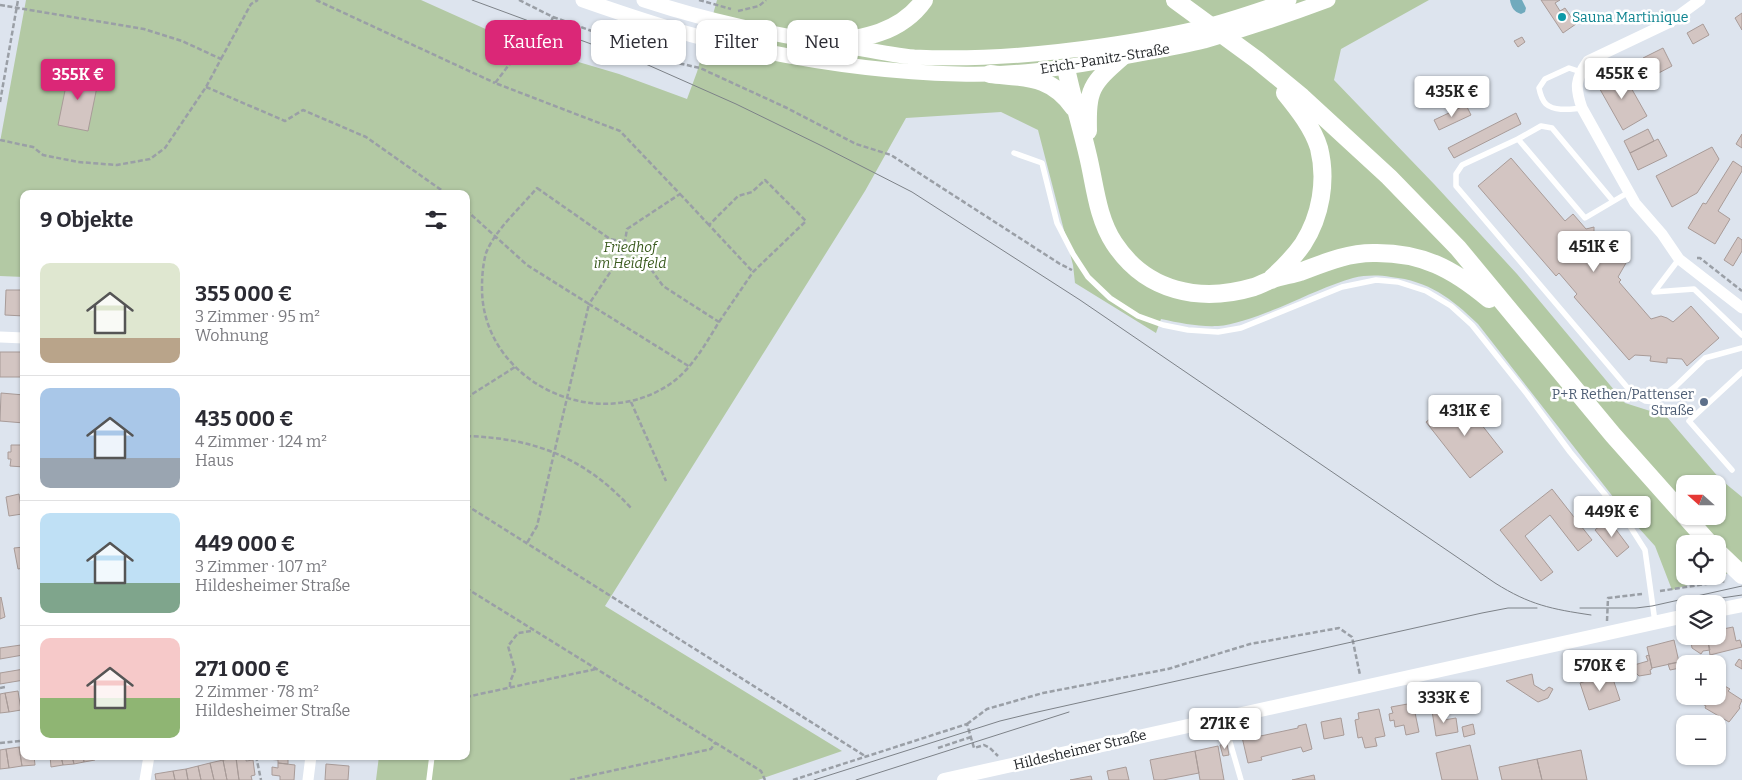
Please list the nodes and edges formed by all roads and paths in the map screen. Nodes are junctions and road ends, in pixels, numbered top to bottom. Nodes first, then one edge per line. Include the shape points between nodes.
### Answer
1 (18, 0) edge
2 (258, 0) edge
3 (316, 0) edge
4 (519, 0) edge
5 (583, 0) edge
6 (644, 0) edge
7 (698, 0) edge
8 (766, 0) edge
9 (924, 0) edge
10 (1175, 0) edge
11 (1191, 0) edge
12 (1289, 0) edge
13 (1328, 0) edge
14 (1700, 0) edge
15 (0, 5) edge
16 (17, 8) junction
17 (553, 17) junction
18 (556, 20) dead end
19 (1218, 31) junction
20 (787, 36) edge
21 (858, 39) edge
22 (858, 48) edge
23 (1122, 57) junction
24 (221, 59) junction
25 (1066, 60) junction
26 (1257, 60) junction
27 (1581, 72) junction
28 (990, 74) junction
29 (496, 83) junction
30 (206, 87) junction
31 (0, 102) edge
32 (1582, 108) junction
33 (1075, 111) junction
34 (1518, 139) junction
35 (0, 140) edge
36 (1014, 154) dead end
37 (1088, 156) junction
38 (441, 190) edge
39 (1629, 192) junction
40 (680, 194) junction
41 (1613, 201) junction
42 (470, 214) edge
43 (708, 225) junction
44 (495, 236) junction
45 (624, 242) junction
46 (1679, 259) junction
47 (753, 272) junction
48 (1088, 278) junction
49 (1272, 279) junction
50 (589, 304) junction
51 (1742, 308) edge
52 (719, 322) junction
53 (1528, 332) junction
54 (1742, 335) edge
55 (0, 337) edge
56 (20, 338) edge
57 (1742, 348) edge
58 (515, 367) junction
59 (690, 367) junction
60 (1742, 372) edge
61 (470, 395) edge
62 (567, 398) junction
63 (631, 402) junction
64 (470, 436) edge
65 (554, 452) junction
66 (1732, 470) dead end
67 (666, 481) dead end
68 (470, 507) edge
69 (632, 508) dead end
70 (1702, 535) edge
71 (528, 543) junction
72 (1726, 562) edge
73 (1736, 574) edge
74 (470, 590) edge
75 (1650, 593) junction
76 (1742, 605) edge
77 (1726, 608) edge
78 (1676, 618) edge
79 (1655, 622) junction
80 (1598, 623) dead end
81 (532, 629) junction
82 (596, 668) junction
83 (510, 687) junction
84 (0, 688) edge
85 (5, 688) dead end
86 (1362, 688) junction
87 (470, 696) edge
88 (1223, 718) junction
89 (967, 724) junction
90 (971, 736) junction
91 (20, 741) dead end
92 (0, 743) edge
93 (715, 743) junction
94 (938, 748) dead end
95 (865, 756) junction
96 (148, 760) edge
97 (257, 760) edge
98 (310, 760) edge
99 (432, 760) edge
100 (1008, 766) junction
101 (145, 780) edge
102 (261, 780) edge
103 (308, 780) edge
104 (429, 780) edge
105 (570, 780) edge
106 (765, 780) edge
107 (793, 780) edge
108 (944, 780) edge
109 (1241, 780) edge

1 - 16 path
2 - 24 path via 251,4
3 - 29 path
4 - 17 path
5 - 28 main road, Erich-Panitz-Straße via 696,36 811,60 911,71
6 - 20 main road, Erich-Panitz-Straße via 700,17
7 - 8 path via 738,11 760,6
9 - 21 main road via 908,18 884,32
10 - 19 main road
11 - 19 main road
12 - 25 main road, Erich-Panitz-Straße via 1200,28
13 - 23 main road, Erich-Panitz-Straße via 1204,41
14 - 27 street via 1670,22 1588,61
15 - 16 path
16 - 24 path via 144,29 182,41
16 - 31 path
17 - 18 path
17 - 29 path via 546,34 522,26 519,52
17 - 48 path via 664,60 700,68 856,144 891,155 1060,264
19 - 26 main road
22 - 25 main road, Erich-Panitz-Straße via 912,57
23 - 25 main road, Erich-Panitz-Straße
23 - 37 main road via 1096,80 1091,92 1087,108
24 - 30 path
25 - 28 main road, Erich-Panitz-Straße
25 - 33 main road
26 - 49 main road via 1309,126 1318,148 1322,171 1322,196 1315,222 1303,244
26 - 53 main road via 1389,177 1458,248
27 - 32 street via 1577,93
27 - 32 lane via 1569,68 1544,79 1539,88 1544,103 1553,108
28 - 33 main road via 1047,84 1060,91
29 - 40 path via 620,131
30 - 35 path via 165,148 136,163 78,162 43,155 33,147
30 - 38 path via 285,121 304,110 366,137
32 - 39 street
33 - 37 main road
34 - 41 lane via 1540,126 1552,128
34 - 41 lane via 1585,218
34 - 57 lane via 1462,166 1456,174 1456,186 1632,393 1645,401 1656,402 1705,358
36 - 48 lane via 1042,163 1057,223
37 - 49 main road via 1104,224 1113,242 1143,274 1181,292 1204,295 1255,287
39 - 41 lane
39 - 46 street via 1634,203
40 - 43 path
40 - 45 path via 627,229
42 - 44 path
43 - 47 path
43 - 47 path via 738,196 752,192 765,180 806,221
44 - 45 path via 537,188 610,239
44 - 50 path via 527,264
44 - 58 path via 486,253 482,273 484,312 498,346
45 - 50 path via 623,253
45 - 52 path via 638,251 663,286
46 - 51 street
46 - 54 lane via 1654,292 1694,289
47 - 52 path
48 - 75 lane via 1110,298 1138,316 1163,325 1218,332 1241,328 1360,282 1398,282 1426,290 1472,325 1626,520 1645,550
49 - 53 main road via 1351,255 1410,256 1449,269
50 - 59 path
50 - 62 path
52 - 59 path
53 - 70 main road
55 - 56 street
58 - 61 path
58 - 62 path via 538,386
59 - 63 path via 661,390
60 - 66 lane via 1689,421
62 - 63 path via 598,404
62 - 65 path
63 - 67 path
64 - 65 path via 490,436
65 - 69 path via 589,470
65 - 71 path via 537,526
68 - 71 path
71 - 95 path
72 - 73 main road
73 - 75 path
74 - 81 path
75 - 79 lane
75 - 80 path via 1608,598 1607,622
76 - 77 street
78 - 79 street, Hildesheimer Straße
79 - 86 street, Hildesheimer Straße
81 - 82 path
81 - 83 path via 518,633 508,646 515,670
82 - 83 path
82 - 93 path
83 - 87 path
84 - 85 path
86 - 88 street, Hildesheimer Straße
86 - 89 path via 1352,638 1339,628 1250,644 1168,669 1043,693 988,709
88 - 100 street, Hildesheimer Straße
88 - 109 lane
89 - 90 path
89 - 95 path
90 - 94 path
90 - 100 path via 974,748 984,745 990,748
91 - 92 path
93 - 105 path via 711,749
93 - 106 path via 761,771
95 - 107 path
96 - 101 street
97 - 102 path
98 - 103 street
99 - 104 lane
100 - 108 street, Hildesheimer Straße

